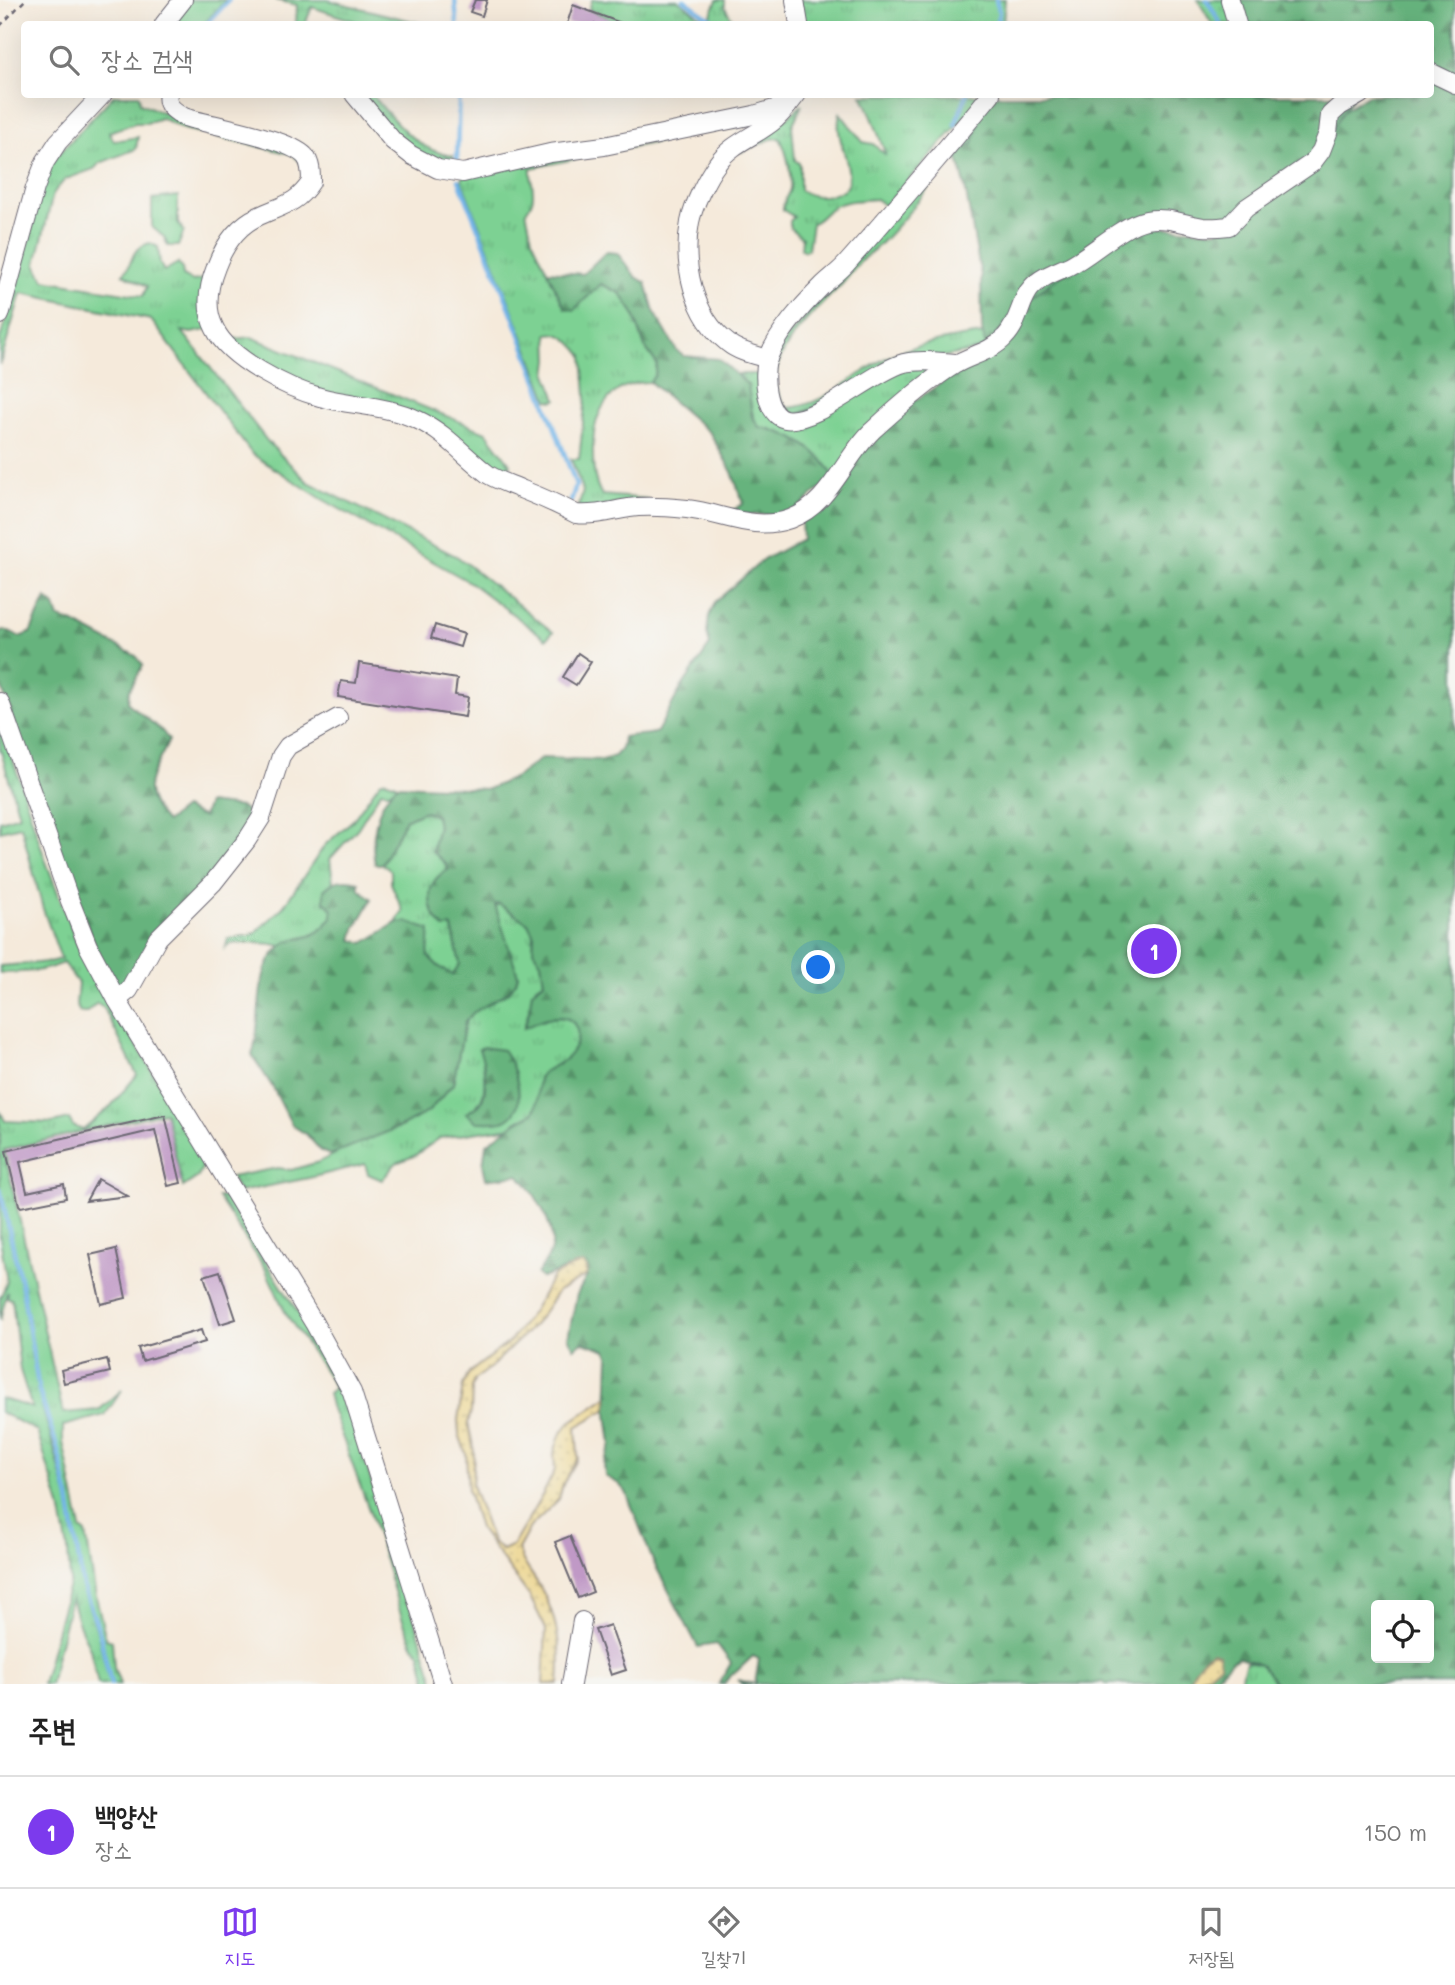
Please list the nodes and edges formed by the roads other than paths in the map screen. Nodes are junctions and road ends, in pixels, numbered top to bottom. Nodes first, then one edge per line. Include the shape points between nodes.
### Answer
1 (183, 0) edge
2 (795, 0) edge
3 (1230, 0) edge
4 (166, 21) edge
5 (798, 21) edge
6 (1236, 21) edge
7 (1434, 74) edge
8 (1455, 84) edge
9 (99, 98) edge
10 (167, 98) edge
11 (357, 98) edge
12 (987, 98) edge
13 (1354, 98) edge
14 (792, 100) edge
15 (0, 316) edge
16 (768, 359) junction
17 (957, 363) junction
18 (0, 702) edge
19 (338, 718) dead end
20 (117, 1000) junction
21 (582, 1621) dead end
22 (443, 1684) edge
23 (571, 1684) edge

1 - 4 street
2 - 5 street
3 - 6 street
7 - 8 street
9 - 15 street via 45,162
10 - 17 street via 171,109 184,117 280,142 303,154 311,171 311,182 294,202 246,224 221,255 208,293 214,328 223,342 258,369 299,391 418,420 450,440 492,477 576,514 655,507 688,509 758,525 792,519 823,496 872,432
11 - 14 street via 393,141 411,155 438,169 463,173 754,115
12 - 16 street via 843,268 807,302
13 - 17 street via 1330,116 1324,142 1312,163 1246,208 1229,226 1202,227 1160,219 1136,223 1084,258 1040,279 1030,289 1006,337
14 - 16 street via 776,119 732,146 717,164 695,206 688,237 694,295 714,329 729,344
16 - 17 street via 768,398 783,419 799,419 817,411 905,363
18 - 20 street via 70,901
19 - 20 street via 288,746 261,818 247,840 159,938 129,990
20 - 22 street via 352,1392
21 - 23 street

